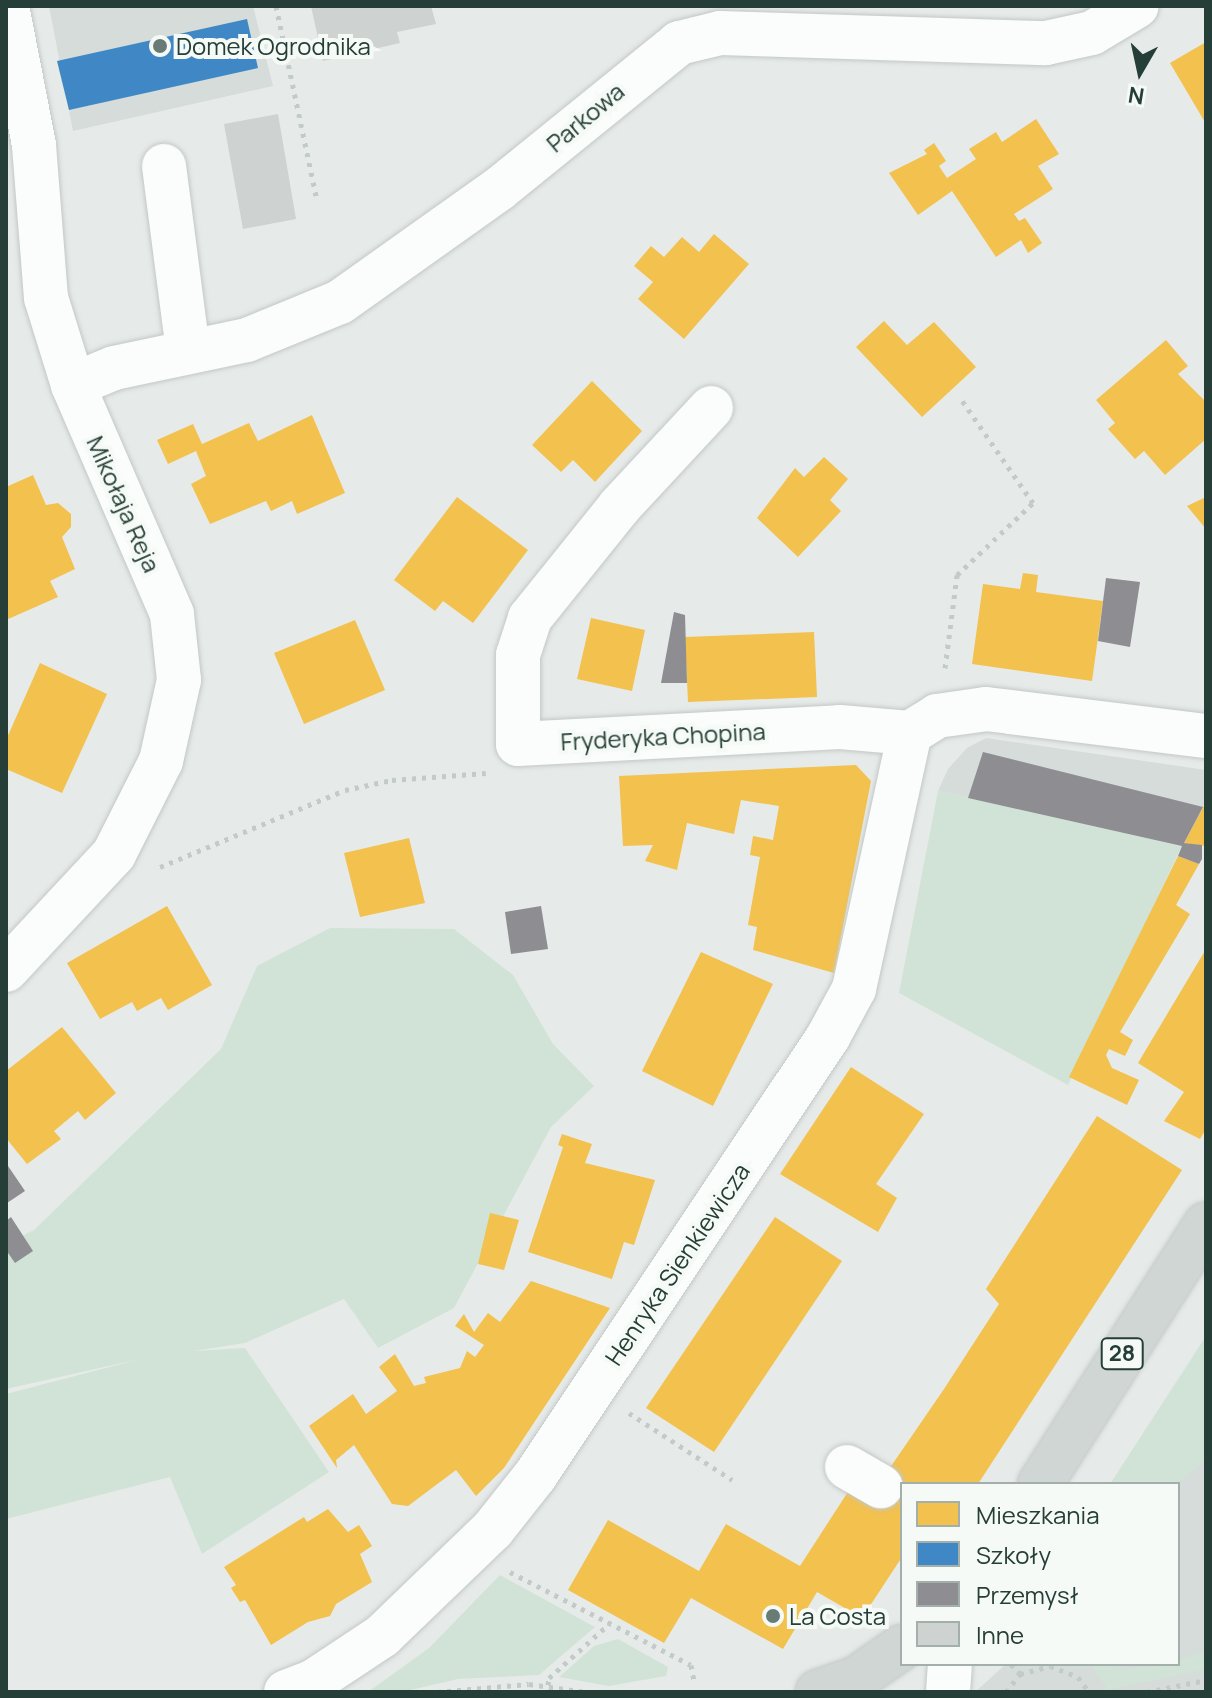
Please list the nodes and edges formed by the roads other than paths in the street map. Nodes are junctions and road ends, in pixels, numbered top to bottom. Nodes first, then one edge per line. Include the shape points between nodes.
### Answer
1 (7, 6) edge
2 (1137, 6) edge
3 (164, 166) dead end
4 (188, 351) junction
5 (73, 385) junction
6 (711, 408) dead end
7 (910, 733) junction
8 (1206, 736) edge
9 (6, 970) edge
10 (1206, 1224) edge
11 (1041, 1482) edge
12 (900, 1649) edge
13 (950, 1666) edge
14 (849, 1688) edge
15 (286, 1692) edge
16 (948, 1692) edge

1 - 5 street, Mikołaja Reja via 34,145 46,298
2 - 4 street, Parkowa via 1092,33 1046,43 720,33 679,43 380,278 340,302 247,340
3 - 4 street
4 - 5 street, Parkowa via 114,368
5 - 9 street, Mikołaja Reja via 172,614 178,644 174,718 131,863
6 - 7 street, Fryderyka Chopina via 620,506 530,618 518,655 504,758 840,727
7 - 8 street via 937,716 986,709
7 - 15 street, Henryka Sienkiewicza via 854,989 828,1037 535,1476 493,1529 382,1636 314,1681
10 - 11 main road, 28
12 - 14 main road
13 - 16 street

